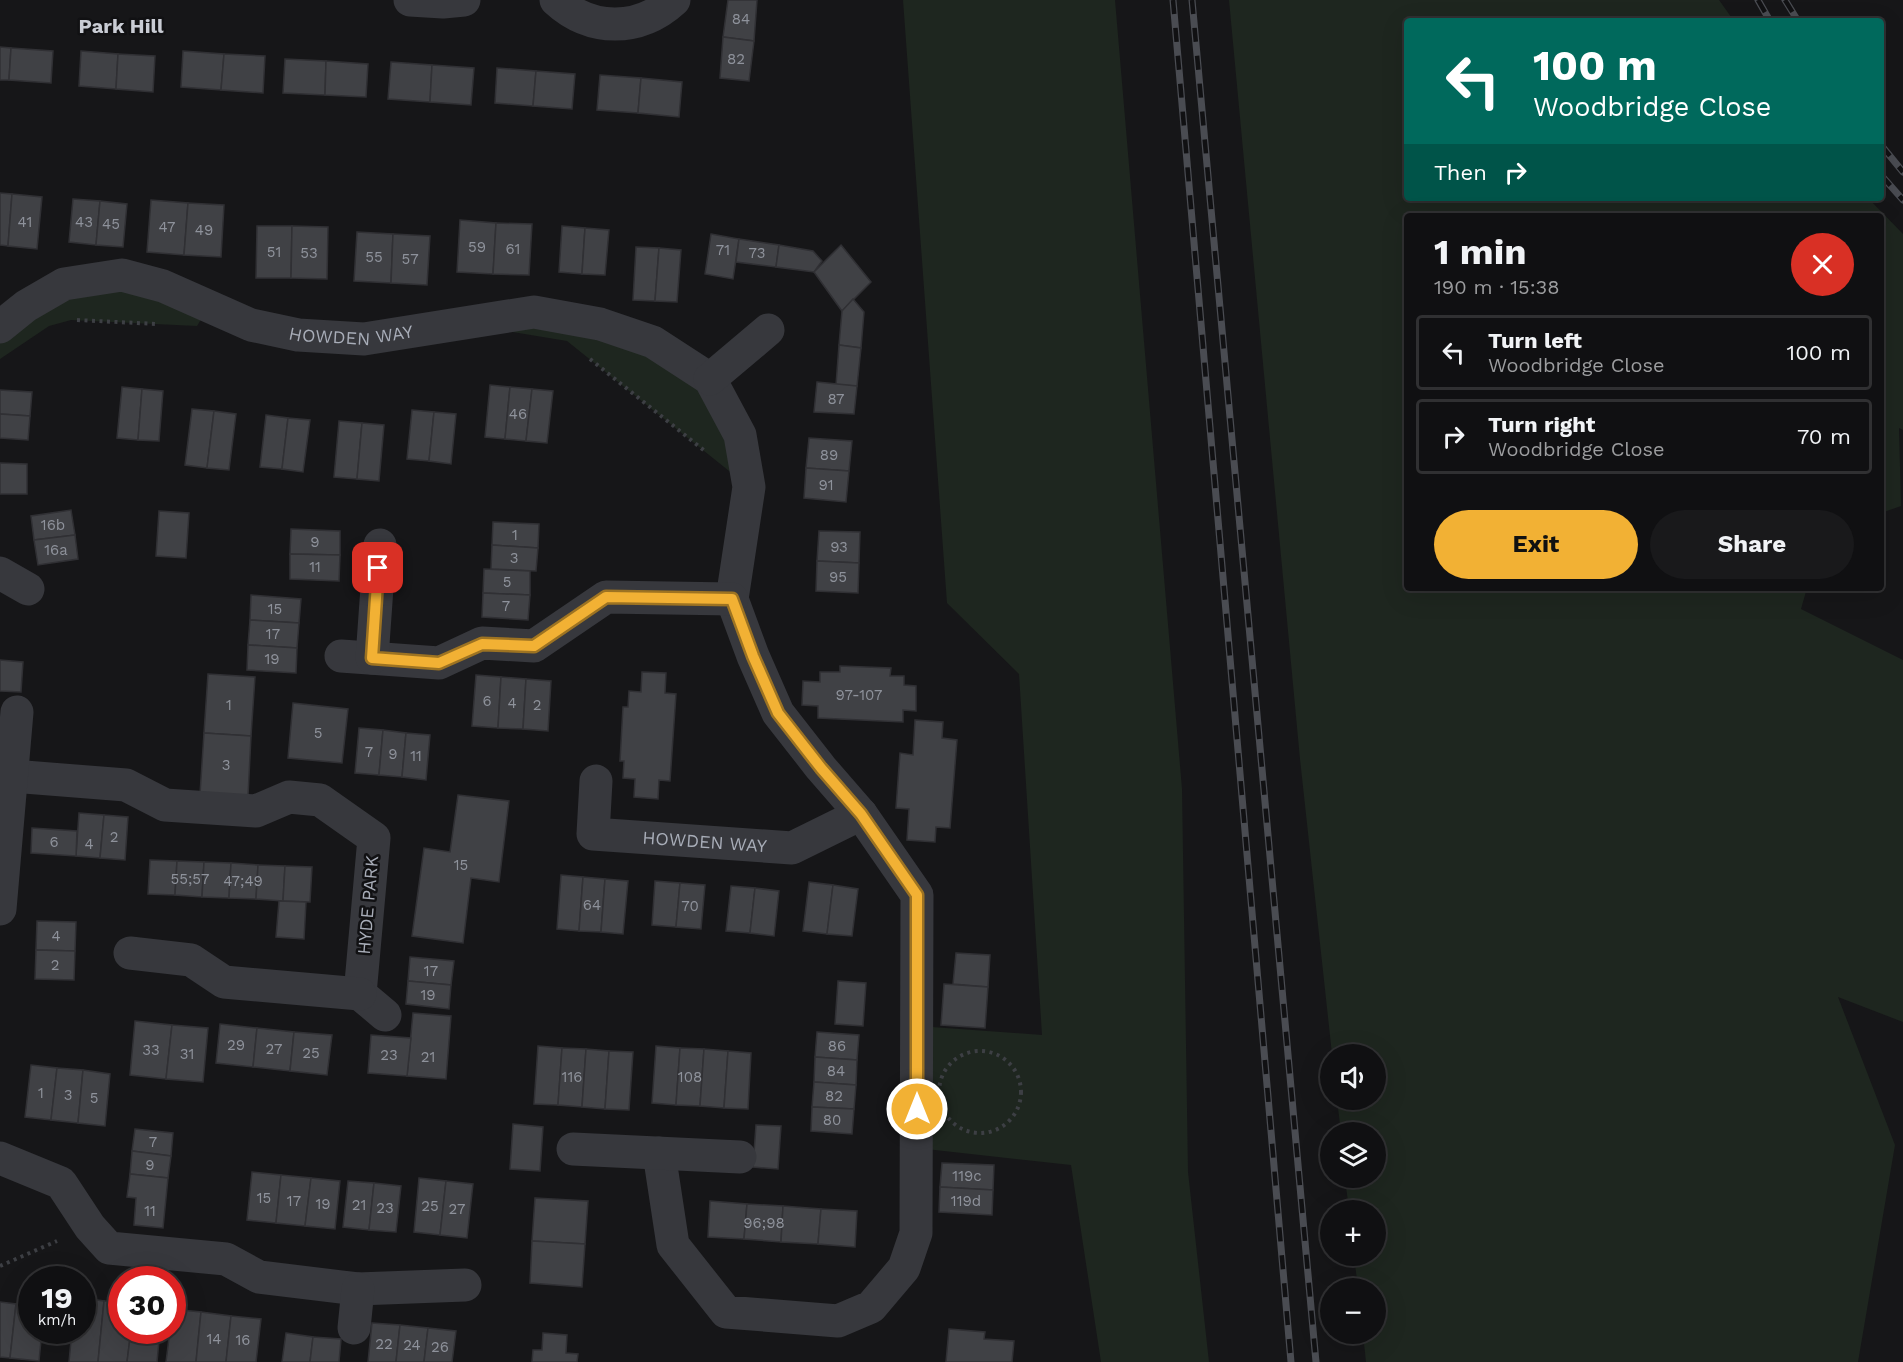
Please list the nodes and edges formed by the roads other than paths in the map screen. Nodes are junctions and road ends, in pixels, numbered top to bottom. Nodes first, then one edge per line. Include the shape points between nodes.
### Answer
1 (410, 0) edge
2 (464, 0) edge
3 (556, 0) edge
4 (674, 0) edge
5 (0, 327) edge
6 (768, 330) dead end
7 (710, 379) junction
8 (380, 545) dead end
9 (732, 599) junction
10 (17, 712) dead end
11 (12, 776) junction
12 (596, 782) dead end
13 (861, 814) junction
14 (0, 909) edge
15 (130, 953) dead end
16 (360, 994) junction
17 (385, 1015) dead end
18 (573, 1149) dead end
19 (659, 1153) junction
20 (740, 1157) dead end
21 (0, 1158) edge
22 (465, 1285) dead end
23 (358, 1289) junction
24 (354, 1328) dead end

1 - 2 street
3 - 4 street via 579,16 607,24 633,23 657,15
5 - 7 street, HOWDEN WAY via 64,284 122,275 163,286 251,325 298,335 364,339 534,312 600,324 653,342
6 - 7 street
7 - 9 street, HOWDEN WAY via 740,435 749,487
8 - 9 street via 357,657 439,663 482,644 534,646 606,597
9 - 13 street, HOWDEN WAY via 778,713
10 - 11 street
11 - 14 street
11 - 16 street, HYDE PARK via 126,785 165,805 256,811 289,797 320,800 374,838
12 - 13 street, HOWDEN WAY via 593,834 792,848
13 - 19 street, HOWDEN WAY via 917,895 916,1233 904,1268 871,1306 838,1321 726,1312 673,1245
15 - 16 street via 191,960 224,982
16 - 17 street
18 - 19 street
19 - 20 street
21 - 23 street via 61,1183 109,1248 225,1259 259,1277
22 - 23 street
23 - 24 street

